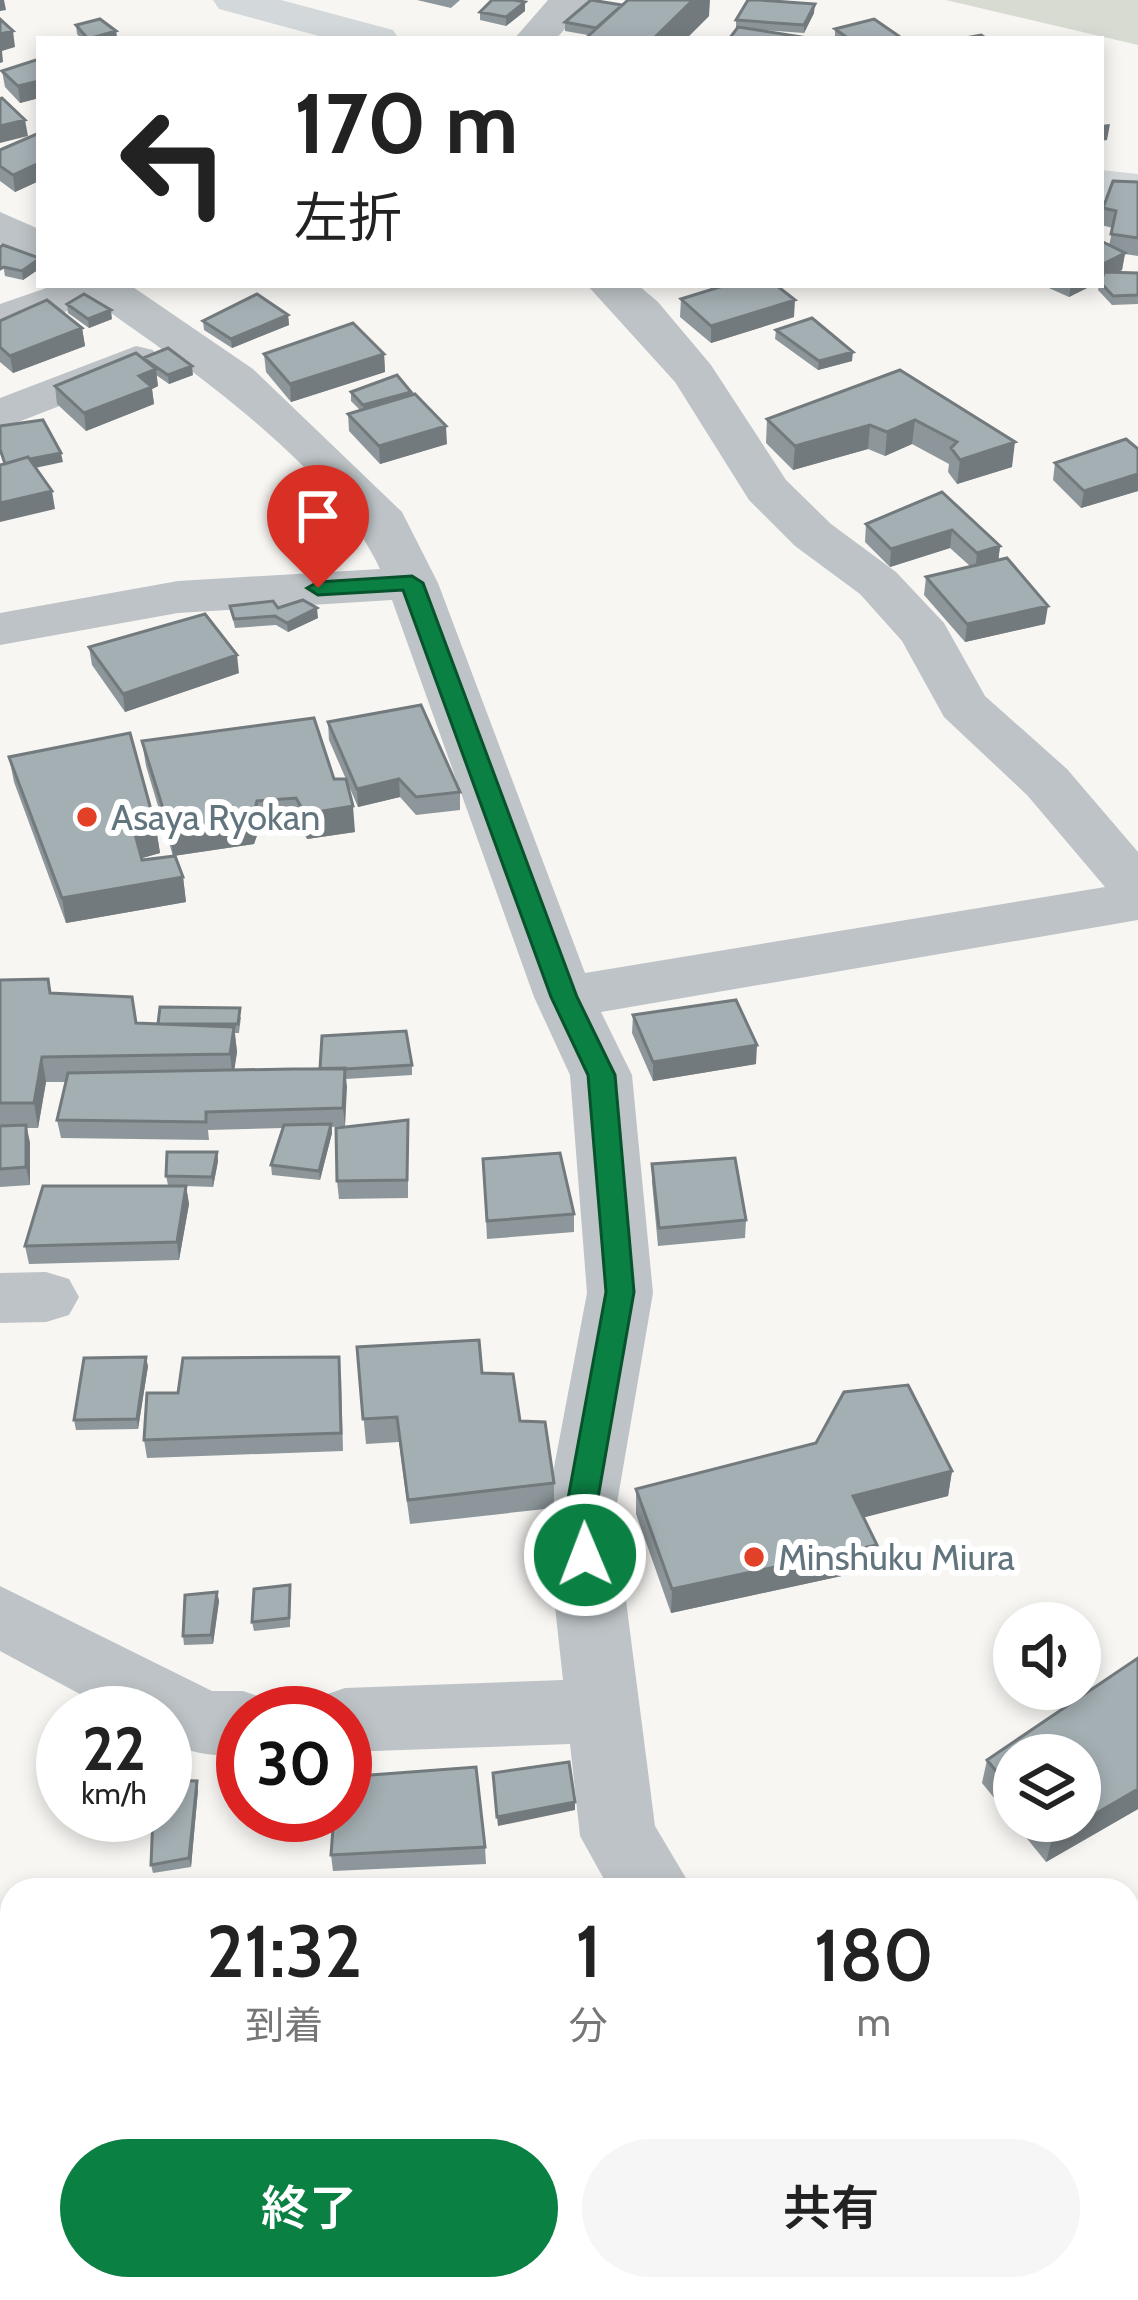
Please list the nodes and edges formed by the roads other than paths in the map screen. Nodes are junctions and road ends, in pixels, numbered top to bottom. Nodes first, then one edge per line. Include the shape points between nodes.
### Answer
1 (234, 0) edge
2 (570, 0) edge
3 (358, 36) edge
4 (537, 36) edge
5 (1104, 184) edge
6 (1138, 188) edge
7 (0, 225) edge
8 (36, 246) edge
9 (91, 288) edge
10 (104, 288) edge
11 (614, 288) edge
12 (0, 320) edge
13 (177, 343) junction
14 (0, 416) edge
15 (412, 583) junction
16 (0, 629) edge
17 (1138, 889) edge
18 (1138, 901) edge
19 (564, 997) junction
20 (0, 1616) edge
21 (604, 1712) junction
22 (372, 1719) edge
23 (216, 1724) edge
24 (646, 1878) edge

1 - 3 main road
2 - 4 street
5 - 6 main road
7 - 8 street
9 - 12 street
10 - 13 street
11 - 17 street via 694,375 766,489 878,583 925,634 963,705 1047,782
13 - 14 street
13 - 15 street via 236,380 384,523
15 - 16 street via 178,597
15 - 19 street
18 - 19 street
19 - 21 street via 601,1075 620,1292 580,1515
20 - 23 street
21 - 22 street
21 - 24 street via 618,1836

